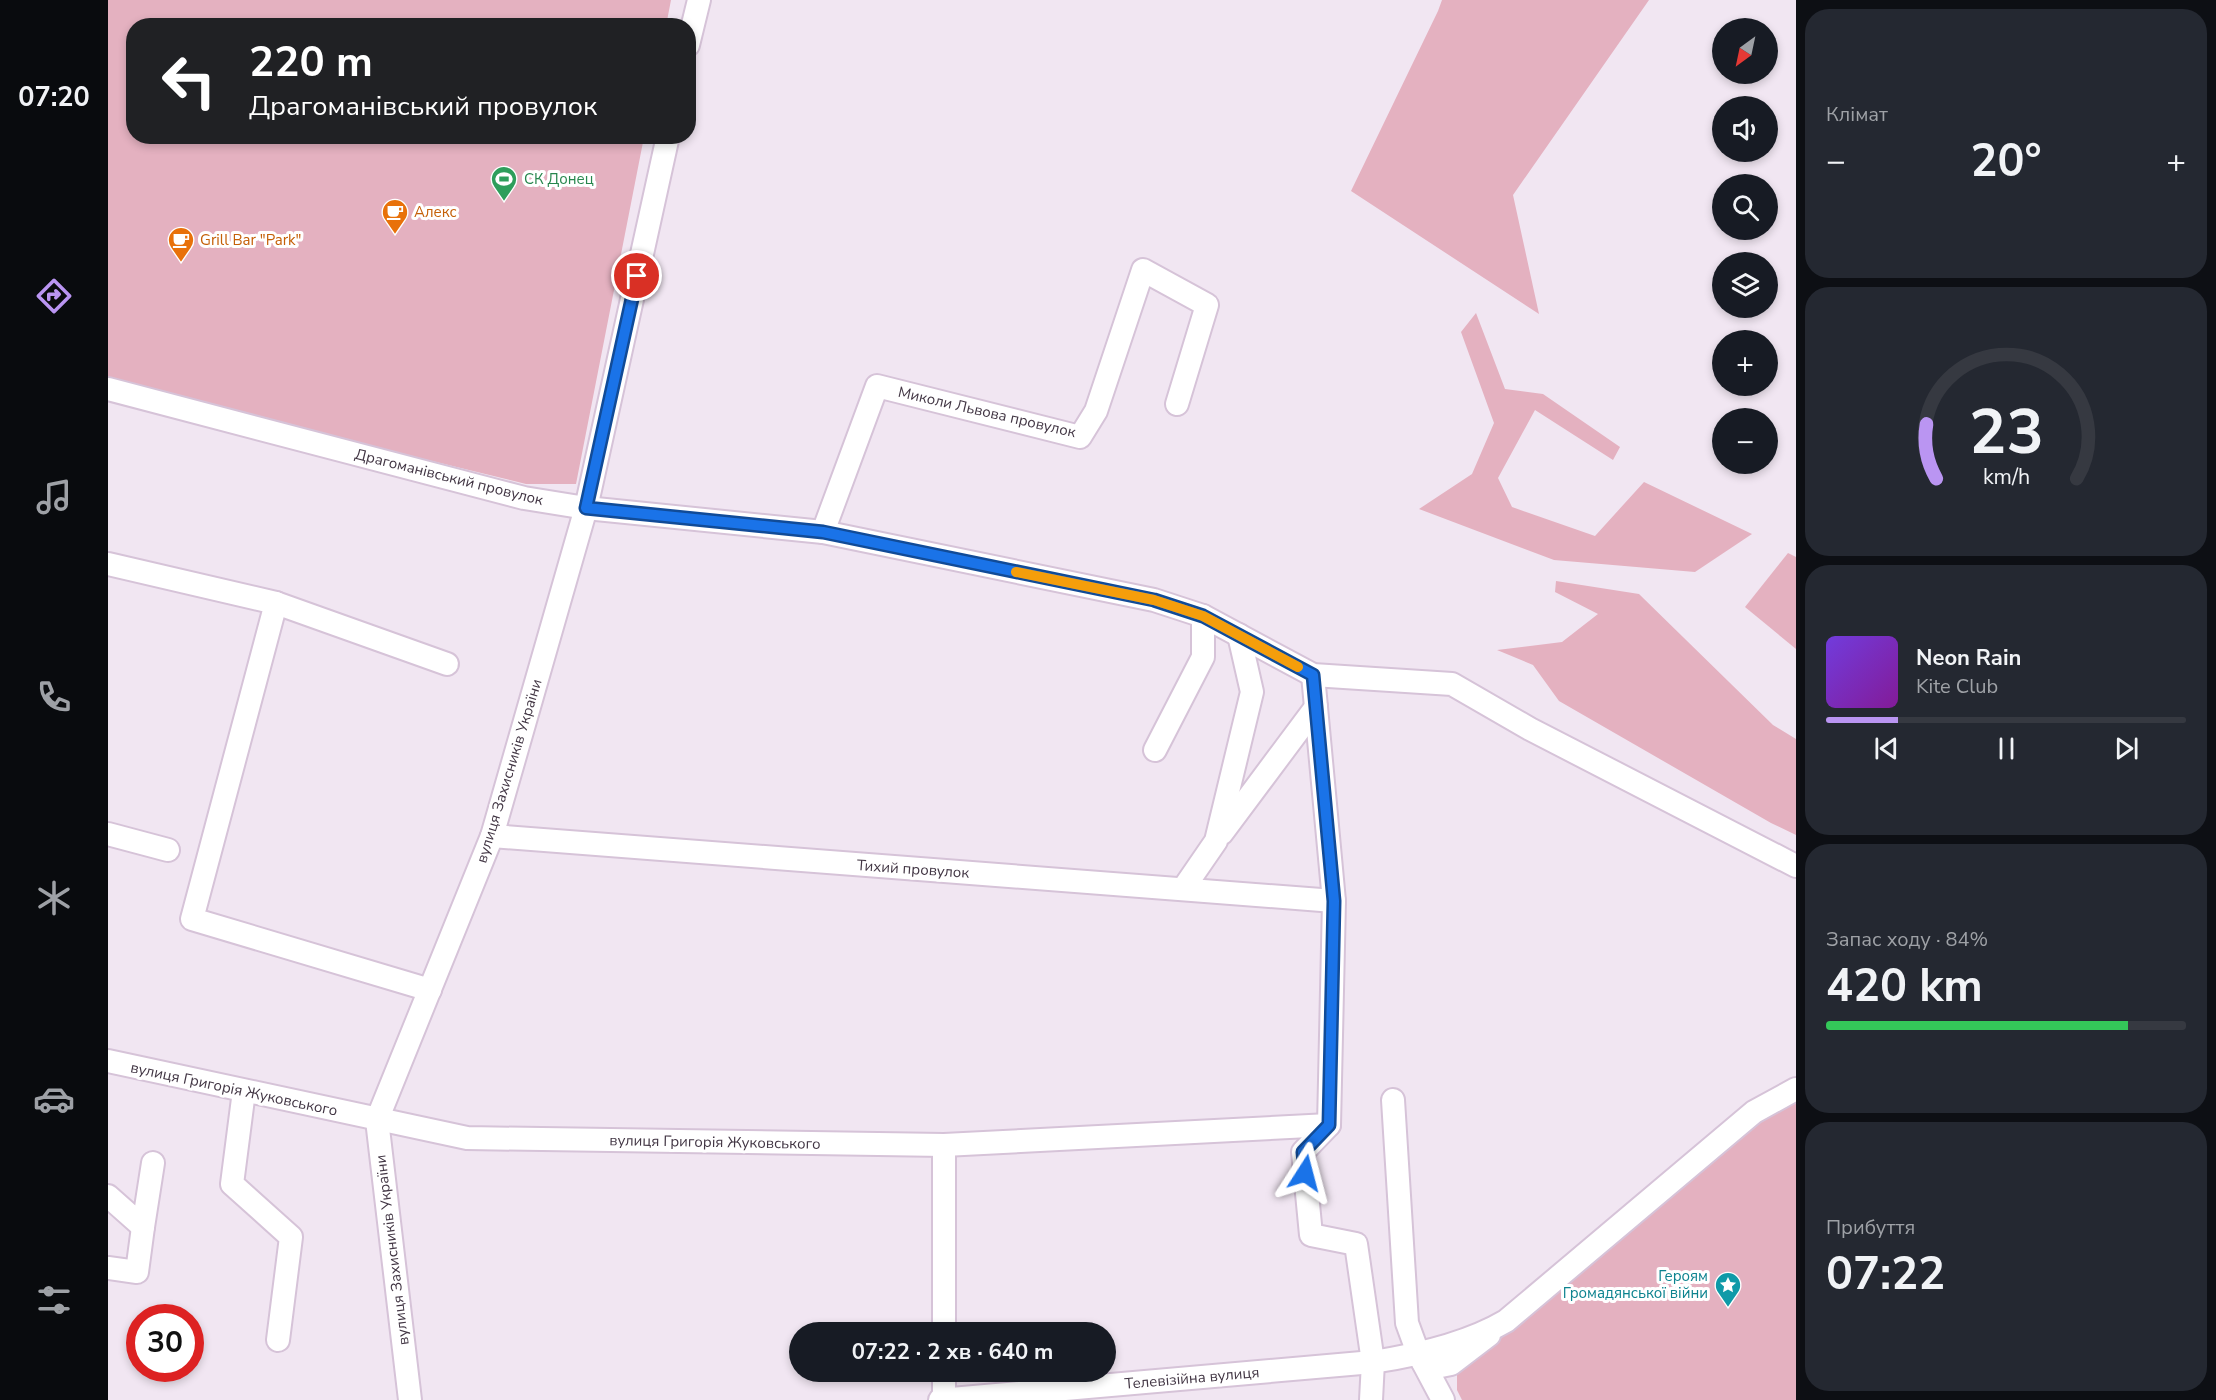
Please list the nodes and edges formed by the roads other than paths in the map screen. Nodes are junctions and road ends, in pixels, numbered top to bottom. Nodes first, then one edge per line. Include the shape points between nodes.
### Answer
1 (699, 0) edge
2 (695, 18) edge
3 (666, 144) edge
4 (108, 389) edge
5 (1177, 404) dead end
6 (586, 508) junction
7 (823, 532) junction
8 (108, 564) edge
9 (276, 603) junction
10 (1203, 616) junction
11 (1239, 635) junction
12 (447, 664) dead end
13 (1313, 675) junction
14 (1316, 707) junction
15 (1155, 750) dead end
16 (108, 834) edge
17 (492, 836) junction
18 (1216, 841) junction
19 (168, 850) dead end
20 (1796, 866) edge
21 (1183, 889) junction
22 (1334, 901) junction
23 (430, 990) junction
24 (108, 1061) edge
25 (1796, 1089) edge
26 (244, 1091) junction
27 (1393, 1100) dead end
28 (377, 1120) junction
29 (1329, 1125) junction
30 (944, 1145) junction
31 (153, 1163) dead end
32 (108, 1196) edge
33 (143, 1227) junction
34 (108, 1268) edge
35 (944, 1322) edge
36 (1504, 1322) junction
37 (278, 1340) dead end
38 (1420, 1358) junction
39 (1459, 1360) junction
40 (1373, 1362) junction
41 (944, 1382) edge
42 (1443, 1399) edge
43 (410, 1400) edge
44 (943, 1400) edge
45 (1371, 1400) edge

1 - 2 street
3 - 6 street, вулиця Захисників України
4 - 6 street, Драгоманівський провулок via 524,498
5 - 7 street, Миколи Львова провулок via 1207,305 1143,270 1096,411 1080,437 877,386
6 - 7 street, Драгоманівський провулок
6 - 17 street, вулиця Захисників України
7 - 10 street, Драгоманівський провулок via 1154,600
8 - 9 street
9 - 12 street
9 - 23 street via 192,919
10 - 11 street, Драгоманівський провулок
10 - 15 street via 1203,657
11 - 13 street, Драгоманівський провулок
11 - 18 street via 1252,692
13 - 14 street
13 - 20 street via 1452,684 1530,729
14 - 18 street
14 - 22 street
16 - 19 street
17 - 21 street, Тихий провулок
17 - 23 street, вулиця Захисників України
18 - 21 street
21 - 22 street, Тихий провулок
22 - 29 street
23 - 28 street, вулиця Захисників України
24 - 26 street, вулиця Григорія Жуковського
25 - 36 street via 1754,1112
26 - 28 street, вулиця Григорія Жуковського
26 - 37 street via 232,1184 291,1237
27 - 38 street via 1407,1323
28 - 30 street, вулиця Григорія Жуковського via 466,1138
28 - 43 street, вулиця Захисників України
29 - 30 street, вулиця Григорія Жуковського
29 - 40 street via 1303,1152 1311,1235 1356,1244
30 - 35 street
31 - 33 street
32 - 33 street
33 - 34 street via 137,1272
36 - 38 street
36 - 39 street
38 - 39 street via 1441,1366
38 - 40 street, Телевізійна вулиця
38 - 42 street
39 - 42 street via 1445,1380
40 - 44 street, Телевізійна вулиця
40 - 45 street
41 - 44 street

